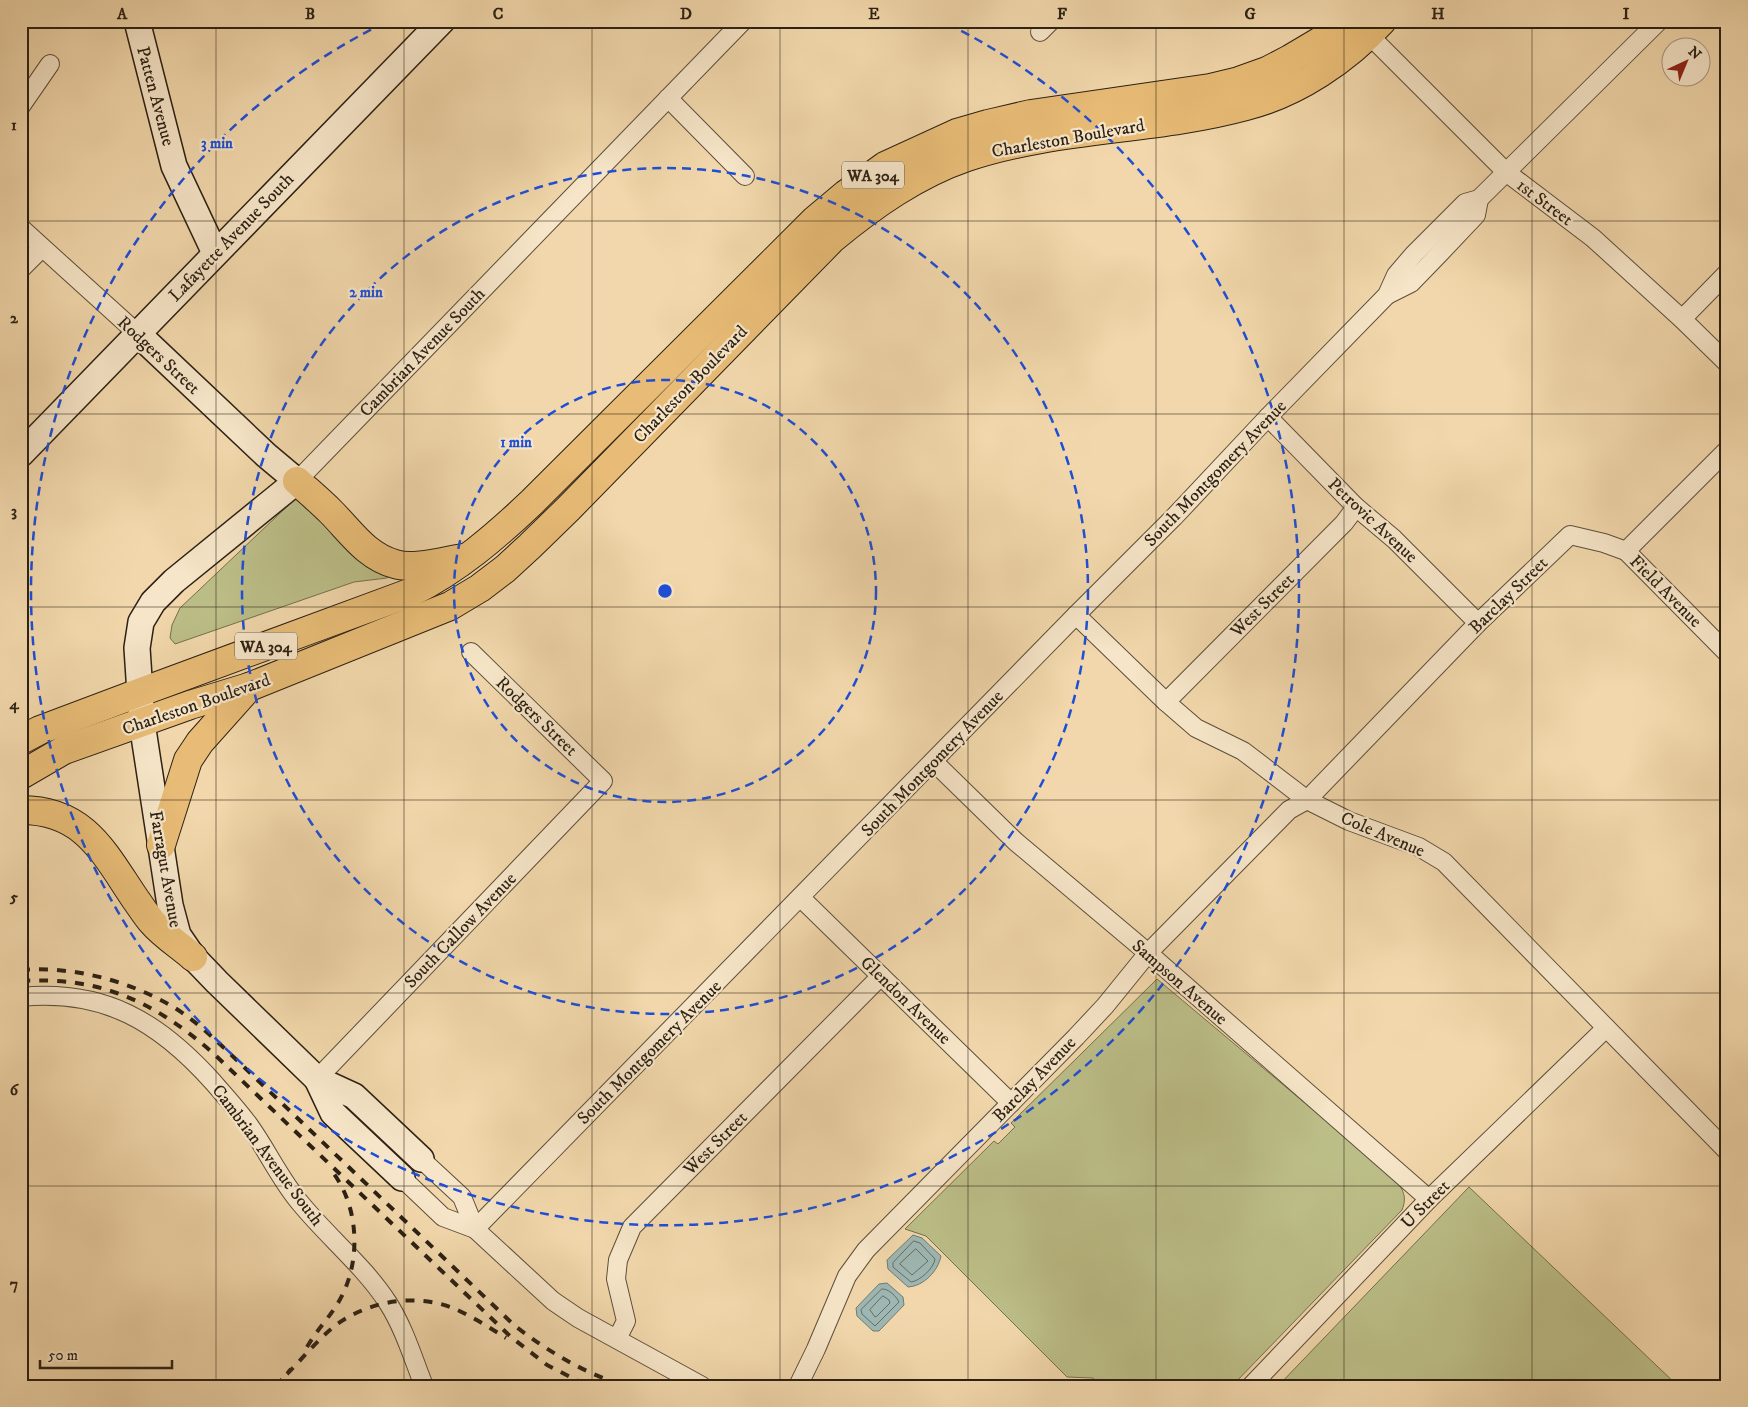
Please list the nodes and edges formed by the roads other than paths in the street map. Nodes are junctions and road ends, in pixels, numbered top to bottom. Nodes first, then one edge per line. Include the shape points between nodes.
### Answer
1 (136, 21) edge
2 (442, 21) edge
3 (743, 21) edge
4 (1344, 21) edge
5 (1659, 21) edge
6 (1375, 28) edge
7 (50, 64) dead end
8 (668, 98) junction
9 (21, 106) edge
10 (1506, 172) junction
11 (745, 176) dead end
12 (21, 228) edge
13 (42, 248) junction
14 (215, 253) junction
15 (21, 268) edge
16 (1727, 273) edge
17 (1682, 319) junction
18 (138, 334) junction
19 (1727, 363) edge
20 (1268, 417) junction
21 (1727, 450) edge
22 (21, 454) edge
23 (297, 481) junction
24 (1356, 507) junction
25 (1626, 551) junction
26 (470, 557) junction
27 (1076, 615) junction
28 (1478, 623) junction
29 (471, 652) dead end
30 (1727, 653) edge
31 (249, 687) junction
32 (141, 692) junction
33 (1166, 702) junction
34 (142, 723) junction
35 (21, 740) edge
36 (934, 762) junction
37 (21, 775) edge
38 (603, 781) joint
39 (1307, 800) junction
40 (21, 810) edge
41 (161, 845) junction
42 (800, 898) junction
43 (1148, 953) junction
44 (193, 957) junction
45 (881, 976) junction
46 (21, 996) edge
47 (1606, 1028) junction
48 (317, 1079) junction
49 (1011, 1102) junction
50 (1727, 1151) edge
51 (421, 1159) joint
52 (402, 1178) joint
53 (1429, 1199) junction
54 (475, 1229) junction
55 (617, 1339) junction
56 (424, 1386) edge
57 (702, 1386) edge
58 (798, 1386) edge
59 (1251, 1386) edge

1 - 14 street, Patten Avenue via 174,166
2 - 14 street, Lafayette Avenue South
3 - 8 street, Cambrian Avenue South
4 - 26 highway, Charleston Boulevard / WA 304 via 1322,40 1290,59 1239,81 988,124 957,133 885,166 815,220 532,502
5 - 10 street, South Montgomery Avenue
6 - 10 street, 1st Street
6 - 31 highway, Charleston Boulevard / WA 304 via 1337,62 1302,83 1247,106 995,149 958,161 899,189 832,239 568,509 505,569 450,606
7 - 9 street
8 - 11 street
8 - 23 street, Cambrian Avenue South
10 - 17 street, 1st Street via 1593,238
10 - 20 street, South Montgomery Avenue via 1479,199 1465,203 1419,249 1396,275 1387,295
12 - 13 street, Rodgers Street
13 - 15 street
13 - 18 street, Rodgers Street
14 - 18 street, Lafayette Avenue South
16 - 17 street
17 - 19 street, 1st Street
18 - 22 street, Lafayette Avenue South
18 - 23 street, Rodgers Street
20 - 24 street, Petrovic Avenue
20 - 27 street, South Montgomery Avenue
21 - 25 street
23 - 26 highway via 375,556 396,565
23 - 32 street, Cambrian Avenue South via 174,580 153,602 141,622 137,648
24 - 28 street, Petrovic Avenue via 1394,539
24 - 33 street, West Street via 1344,523
25 - 28 street, Barclay Street via 1570,535
25 - 30 street, Field Avenue
26 - 32 highway, Charleston Boulevard / WA 304 via 412,592
27 - 33 street, Cole Avenue
27 - 36 street, South Montgomery Avenue
28 - 39 street, Barclay Street
29 - 38 street, Rodgers Street
31 - 34 highway, Charleston Boulevard / WA 304
31 - 41 highway via 188,760
32 - 34 street, Farragut Avenue
32 - 35 highway, Charleston Boulevard / WA 304
33 - 39 street, Cole Avenue via 1196,728 1243,751
34 - 37 highway, Charleston Boulevard / WA 304 via 64,750
34 - 41 street, Farragut Avenue
36 - 42 street, South Montgomery Avenue
36 - 43 street, Sampson Avenue via 1016,842
38 - 48 street, South Callow Avenue
39 - 43 street, Barclay Avenue via 1289,810
39 - 47 street, Cole Avenue via 1350,822 1419,847 1444,862
40 - 44 highway via 62,816 78,826 94,840 152,922
41 - 44 street, Farragut Avenue via 178,935
42 - 45 street, Glendon Avenue
42 - 54 street, South Montgomery Avenue
43 - 49 street, Barclay Avenue via 1104,1006
43 - 53 street, Sampson Avenue
44 - 48 street, Farragut Avenue
45 - 49 street, Glendon Avenue
45 - 55 street, West Street via 632,1227 618,1260 616,1279 626,1321
46 - 56 street, Cambrian Avenue South via 72,998 122,1010 164,1035 192,1058 248,1124 300,1203 372,1281 388,1303
47 - 50 street, Cole Avenue
47 - 53 street, U Street
48 - 51 street, Farragut Avenue via 354,1096
48 - 52 street, Farragut Avenue via 333,1113
49 - 58 street, Barclay Avenue via 866,1250 847,1276
51 - 54 street, Farragut Avenue via 462,1198
52 - 54 street, Farragut Avenue via 443,1216
53 - 59 street, U Street
54 - 55 street, Farragut Avenue via 553,1302
55 - 57 street, Farragut Avenue

